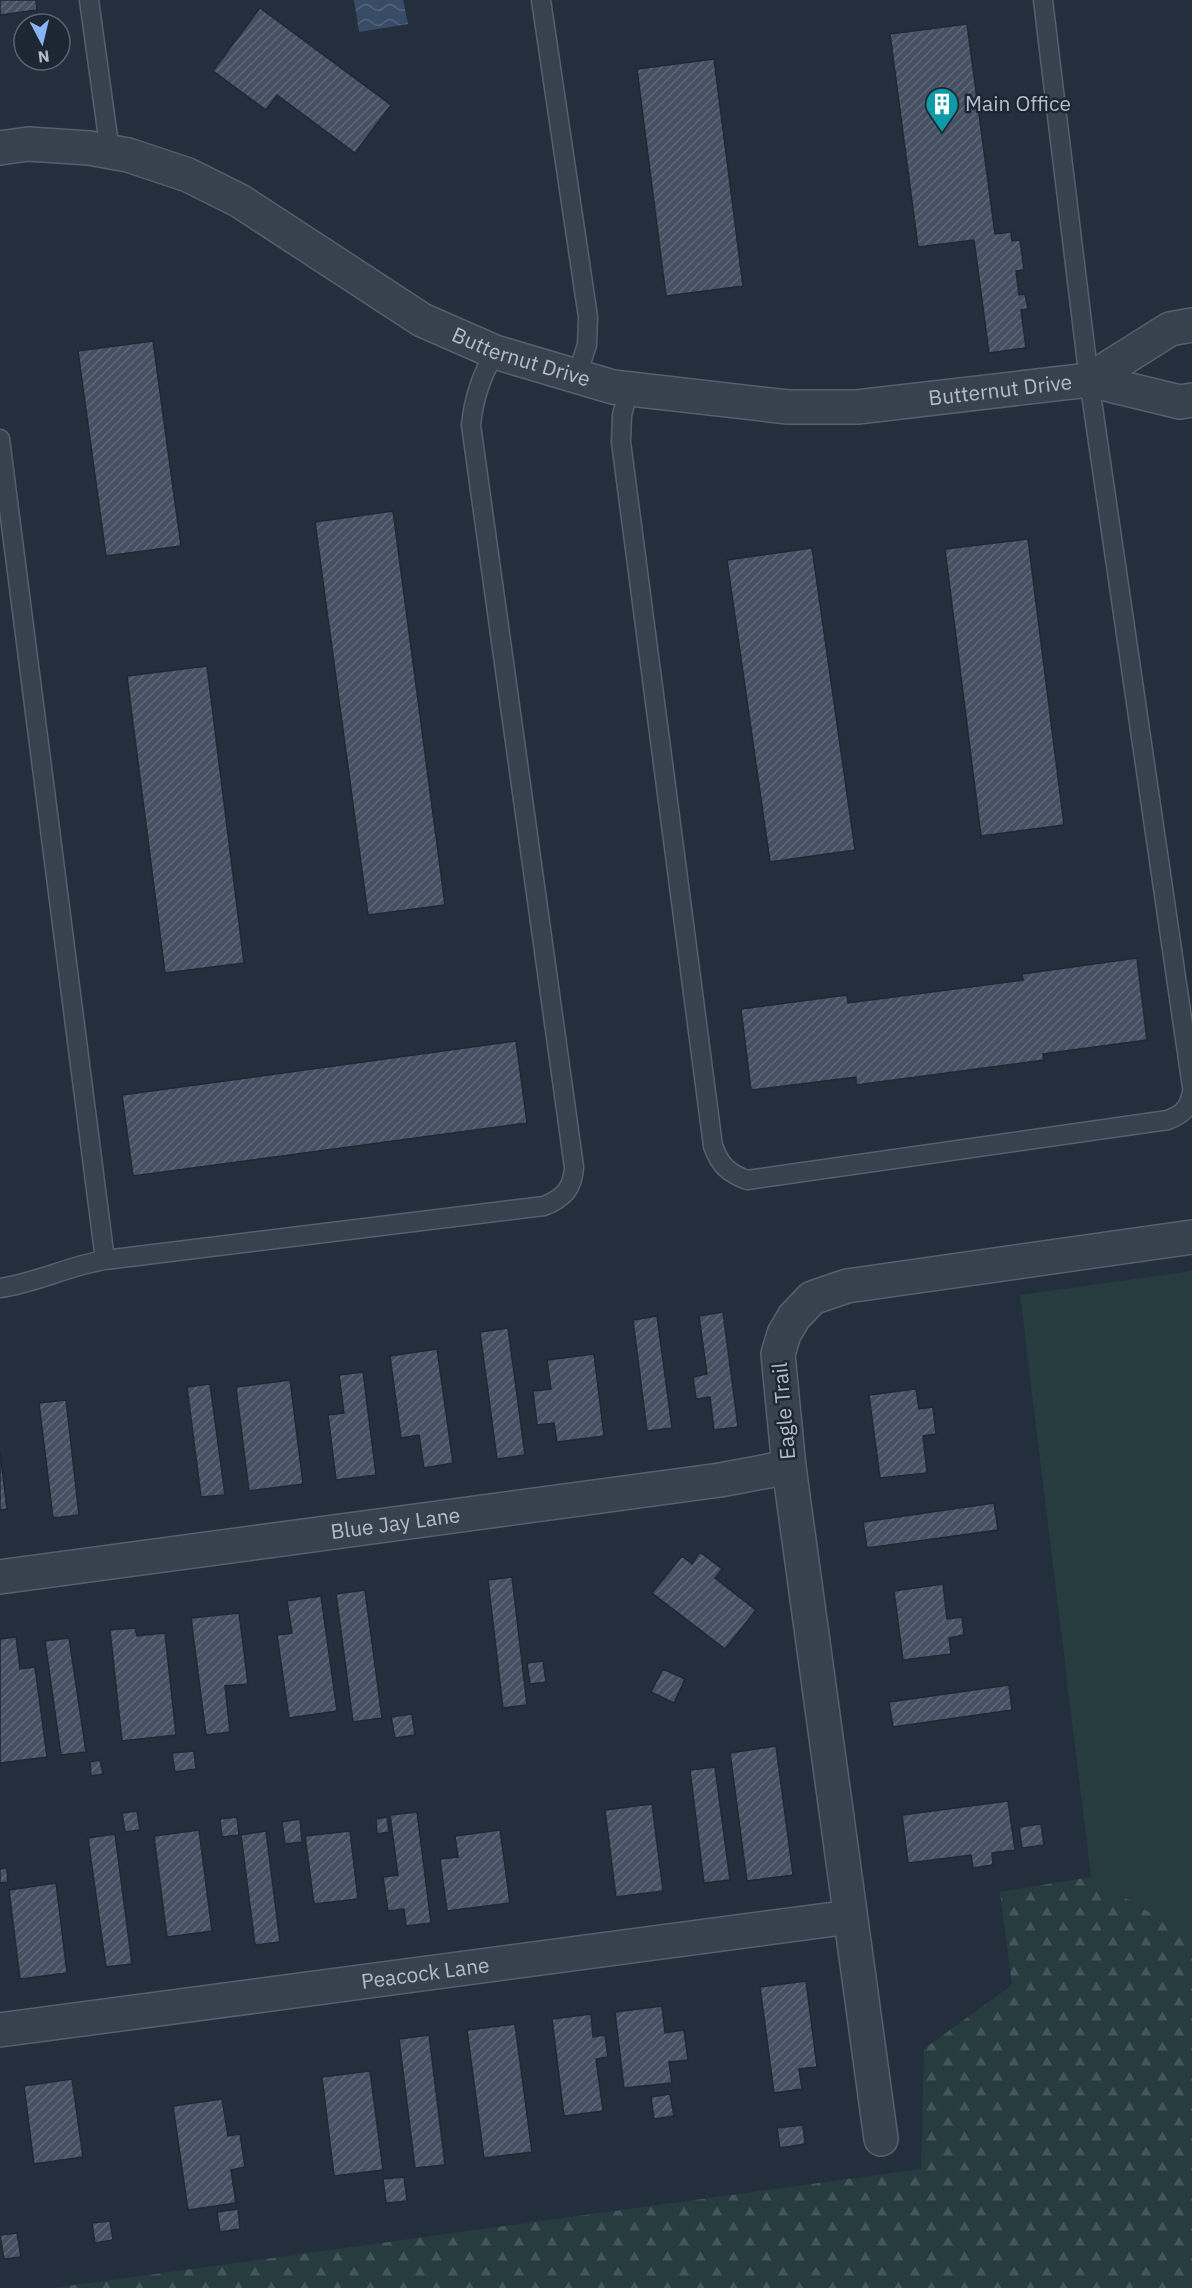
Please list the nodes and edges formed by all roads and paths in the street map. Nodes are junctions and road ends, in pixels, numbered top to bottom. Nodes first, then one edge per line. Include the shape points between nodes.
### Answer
1 (89, 0) edge
2 (541, 0) edge
3 (1043, 0) edge
4 (0, 148) edge
5 (110, 152) junction
6 (1192, 325) edge
7 (495, 352) junction
8 (576, 378) junction
9 (1089, 380) junction
10 (629, 389) junction
11 (1192, 400) edge
12 (0, 439) edge
13 (1192, 1087) edge
14 (1192, 1092) edge
15 (1192, 1237) edge
16 (105, 1260) junction
17 (0, 1288) edge
18 (789, 1467) junction
19 (0, 1577) edge
20 (850, 1917) junction
21 (0, 2030) edge
22 (881, 2139) dead end

1 - 5 lane
2 - 8 lane via 588,317 587,345
3 - 9 lane
4 - 5 street, Butternut Drive via 28,144
5 - 7 street, Butternut Drive via 188,175 240,201 422,320
6 - 9 street, Butternut Drive via 1170,329
7 - 8 street, Butternut Drive
7 - 16 lane via 474,398 471,425 574,1179 559,1200 544,1206
8 - 10 street, Butternut Drive
9 - 10 street, Butternut Drive via 857,407 788,407
9 - 11 street, Butternut Drive via 1180,402
9 - 13 lane
10 - 14 lane via 622,415 621,442 713,1146 720,1163 732,1175 747,1180 1157,1121 1180,1115 1190,1104
12 - 16 lane
15 - 18 street, Eagle Trail via 847,1286 812,1298 794,1317 778,1354
16 - 17 lane via 79,1264 27,1284
18 - 19 street, Blue Jay Lane via 696,1483
18 - 20 street, Eagle Trail
20 - 21 street, Peacock Lane
20 - 22 street, Eagle Trail

